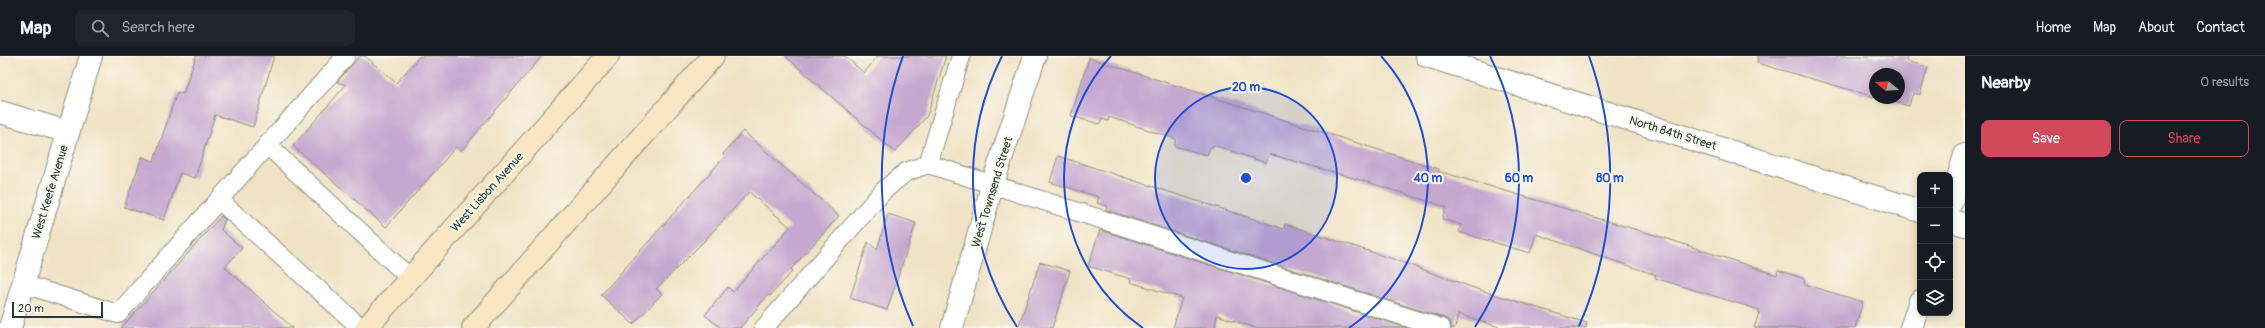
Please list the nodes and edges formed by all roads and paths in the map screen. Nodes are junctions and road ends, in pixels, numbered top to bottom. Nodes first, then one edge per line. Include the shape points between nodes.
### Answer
1 (91, 56) edge
2 (346, 56) edge
3 (608, 56) edge
4 (714, 56) edge
5 (961, 56) edge
6 (1035, 56) edge
7 (1427, 56) edge
8 (0, 112) edge
9 (68, 132) junction
10 (266, 145) junction
11 (1965, 155) edge
12 (928, 164) junction
13 (993, 184) junction
14 (1953, 195) edge
15 (219, 200) junction
16 (1917, 210) edge
17 (1953, 221) edge
18 (1965, 225) edge
19 (410, 278) junction
20 (23, 284) junction
21 (1917, 311) edge
22 (10, 328) edge
23 (361, 328) edge
24 (366, 328) edge
25 (473, 328) edge
26 (764, 328) edge
27 (952, 328) edge
28 (1441, 328) edge
29 (1912, 328) edge

1 - 9 street, West Keefe Avenue
2 - 10 lane
3 - 19 main road, West Lisbon Avenue
4 - 25 main road
5 - 12 lane
6 - 13 street, West Townsend Street
7 - 16 street, North 84th Street
8 - 9 street
9 - 20 street, West Keefe Avenue
10 - 15 lane
10 - 19 lane
11 - 14 street
12 - 13 lane
12 - 26 lane via 906,172 884,190
13 - 27 street, West Townsend Street
13 - 28 lane
15 - 20 lane via 118,314
15 - 23 lane
17 - 18 street
19 - 24 main road, West Lisbon Avenue
20 - 22 street, West Keefe Avenue
21 - 29 street

